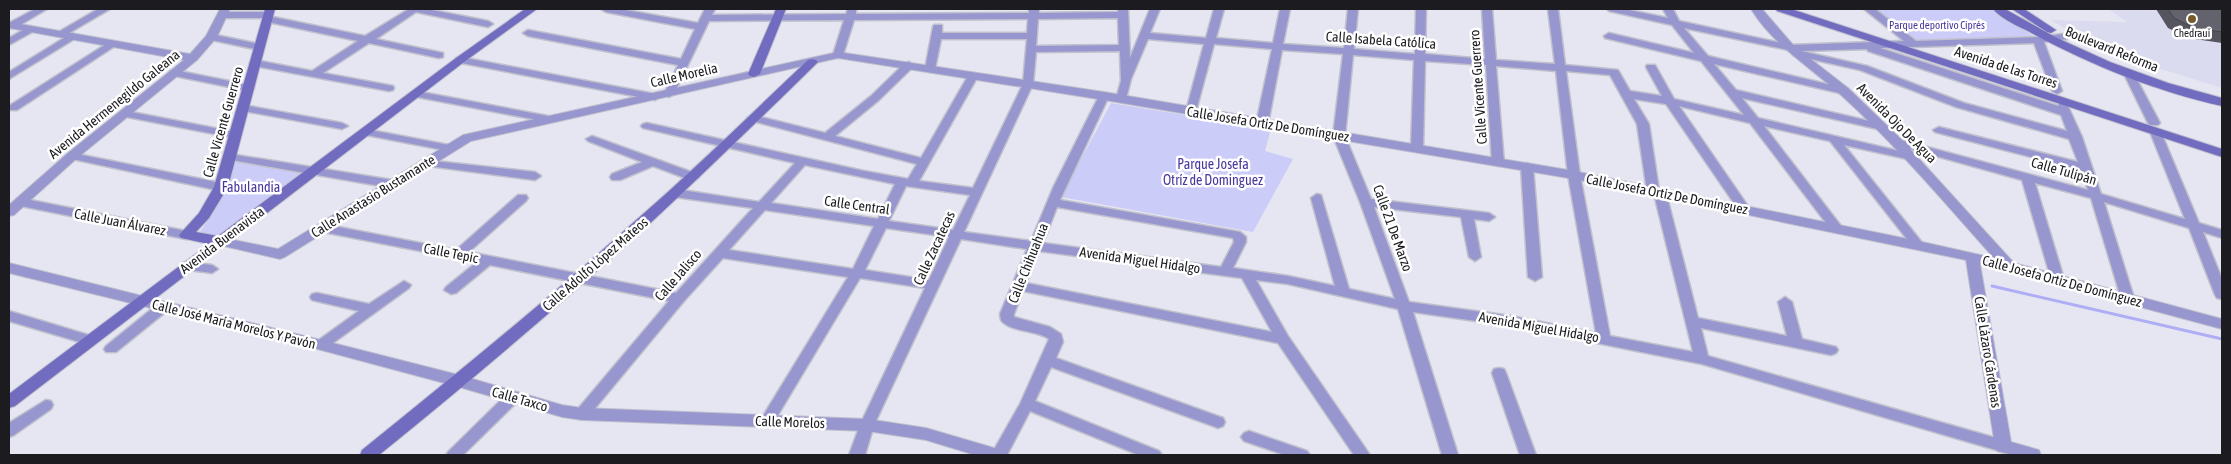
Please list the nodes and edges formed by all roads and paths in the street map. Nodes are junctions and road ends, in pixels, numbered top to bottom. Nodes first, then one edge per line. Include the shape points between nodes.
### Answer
1 (42, 9) edge
2 (105, 9) edge
3 (415, 9) edge
4 (532, 9) edge
5 (606, 9) edge
6 (1155, 9) edge
7 (1219, 9) edge
8 (1285, 9) edge
9 (1353, 9) edge
10 (1421, 9) edge
11 (1487, 9) edge
12 (1553, 9) edge
13 (1612, 9) edge
14 (1668, 9) edge
15 (1756, 9) edge
16 (1781, 9) edge
17 (1804, 9) edge
18 (1869, 9) edge
19 (1998, 9) edge
20 (2016, 9) edge
21 (224, 12) edge
22 (1033, 12) edge
23 (1123, 12) edge
24 (779, 13) edge
25 (851, 13) edge
26 (941, 13) edge
27 (269, 14) edge
28 (706, 18) edge
29 (488, 24) dead end
30 (1676, 24) junction
31 (10, 25) edge
32 (30, 29) junction
33 (528, 33) dead end
34 (66, 35) junction
35 (211, 36) junction
36 (937, 36) junction
37 (1031, 36) junction
38 (1145, 36) junction
39 (1608, 36) dead end
40 (2064, 37) junction
41 (365, 40) junction
42 (2043, 40) junction
43 (1210, 41) junction
44 (9, 42) edge
45 (111, 44) junction
46 (1914, 44) junction
47 (1891, 45) junction
48 (1278, 46) junction
49 (1863, 46) junction
50 (258, 48) junction
51 (1125, 48) junction
52 (1030, 49) junction
53 (1793, 50) junction
54 (1348, 51) junction
55 (439, 55) dead end
56 (838, 55) junction
57 (1420, 57) junction
58 (1703, 57) junction
59 (193, 58) junction
60 (460, 60) junction
61 (812, 62) junction
62 (684, 63) junction
63 (1492, 63) junction
64 (255, 64) junction
65 (909, 65) junction
66 (1651, 67) dead end
67 (1562, 68) junction
68 (930, 69) junction
69 (174, 74) junction
70 (314, 74) junction
71 (754, 74) junction
72 (2129, 74) junction
73 (9, 76) edge
74 (972, 76) junction
75 (1126, 82) junction
76 (1028, 84) junction
77 (249, 88) junction
78 (389, 88) dead end
79 (1844, 91) junction
80 (1732, 92) junction
81 (2222, 93) edge
82 (416, 94) junction
83 (669, 94) junction
84 (1626, 94) junction
85 (1104, 96) junction
86 (2059, 96) junction
87 (655, 97) junction
88 (1121, 99) junction
89 (1670, 100) junction
90 (2222, 102) edge
91 (13, 108) dead end
92 (243, 108) junction
93 (1191, 112) junction
94 (2066, 113) junction
95 (126, 114) junction
96 (753, 118) junction
97 (548, 119) junction
98 (1752, 119) junction
99 (1262, 124) junction
100 (342, 126) dead end
101 (647, 126) dead end
102 (1882, 127) junction
103 (2155, 127) junction
104 (1939, 130) dead end
105 (365, 132) junction
106 (235, 135) junction
107 (828, 136) junction
108 (1338, 136) junction
109 (2076, 137) junction
110 (467, 138) joint
111 (1833, 138) junction
112 (592, 139) dead end
113 (728, 142) junction
114 (1897, 142) junction
115 (2222, 145) edge
116 (449, 148) junction
117 (1417, 149) junction
118 (2222, 153) edge
119 (72, 156) junction
120 (230, 157) junction
121 (1912, 157) junction
122 (803, 161) junction
123 (652, 162) junction
124 (924, 162) junction
125 (1498, 162) junction
126 (425, 163) junction
127 (1526, 167) junction
128 (2087, 168) junction
129 (314, 171) junction
130 (1574, 175) junction
131 (535, 176) dead end
132 (2026, 176) junction
133 (616, 177) dead end
134 (692, 177) junction
135 (907, 183) junction
136 (392, 184) junction
137 (221, 187) junction
138 (978, 192) junction
139 (1657, 192) junction
140 (675, 193) junction
141 (2096, 196) junction
142 (522, 198) dead end
143 (1317, 198) dead end
144 (20, 202) junction
145 (1053, 202) junction
146 (1366, 202) junction
147 (762, 206) junction
148 (1744, 209) junction
149 (9, 212) edge
150 (1467, 214) junction
151 (1489, 217) dead end
152 (881, 223) junction
153 (2194, 226) junction
154 (323, 228) junction
155 (1837, 228) junction
156 (956, 234) junction
157 (2222, 234) edge
158 (186, 235) junction
159 (219, 242) junction
160 (1918, 245) junction
161 (1034, 246) junction
162 (720, 252) junction
163 (458, 255) junction
164 (1475, 257) dead end
165 (1972, 257) junction
166 (487, 261) junction
167 (187, 266) junction
168 (2009, 266) junction
169 (9, 268) edge
170 (212, 269) dead end
171 (1225, 272) junction
172 (857, 273) junction
173 (1246, 274) junction
174 (1535, 277) dead end
175 (579, 279) junction
176 (2058, 279) junction
177 (404, 285) dead end
178 (933, 285) junction
179 (1020, 286) junction
180 (451, 290) dead end
181 (1343, 292) junction
182 (2222, 295) edge
183 (317, 297) dead end
184 (679, 298) junction
185 (2127, 298) junction
186 (141, 301) junction
187 (1786, 302) dead end
188 (1404, 306) junction
189 (163, 307) junction
190 (371, 309) junction
191 (9, 316) edge
192 (1692, 321) junction
193 (2222, 324) edge
194 (1283, 339) junction
195 (1604, 339) junction
196 (90, 340) junction
197 (1796, 343) junction
198 (321, 345) junction
199 (111, 349) dead end
200 (1831, 350) dead end
201 (1702, 359) junction
202 (1047, 360) junction
203 (1499, 373) dead end
204 (459, 381) junction
205 (513, 397) junction
206 (9, 402) edge
207 (1027, 404) junction
208 (46, 405) dead end
209 (582, 414) junction
210 (767, 421) junction
211 (1218, 422) dead end
212 (867, 425) junction
213 (9, 431) edge
214 (1249, 437) dead end
215 (2018, 452) edge
216 (368, 455) edge
217 (454, 455) edge
218 (857, 455) edge
219 (995, 455) edge
220 (999, 455) edge
221 (1154, 455) edge
222 (1302, 455) edge
223 (1362, 455) edge
224 (1450, 455) edge
225 (1528, 455) edge

1 - 31 street
2 - 34 street
3 - 29 street
3 - 41 street
4 - 60 main road, Avenida Buenavista
5 - 28 street
6 - 38 street
7 - 43 street
8 - 48 street
9 - 54 street, Calle 21 De Marzo
10 - 57 street
11 - 63 street, Calle Vicente Guerrero
12 - 67 street
13 - 30 street
14 - 30 street
15 - 53 street, Avenida Ojo De Agua
16 - 47 main road, Avenida de las Torres
17 - 46 main road, Avenida de las Torres
18 - 46 street
19 - 42 main road, Boulevard Reforma
20 - 40 main road, Boulevard Reforma
21 - 27 street
21 - 35 street, Avenida Hermenegildo Galeana
22 - 23 street
22 - 26 street
22 - 37 street
23 - 51 street
24 - 25 street
24 - 28 street
24 - 71 main road
25 - 26 street
25 - 56 street
26 - 36 street
27 - 41 street
27 - 50 main road, Calle Vicente Guerrero
28 - 62 street
30 - 53 street
30 - 58 street
31 - 32 street
32 - 34 street
32 - 44 street
33 - 62 street
34 - 45 street
34 - 73 street
35 - 50 street
35 - 59 street, Avenida Hermenegildo Galeana
36 - 37 street
36 - 68 street
37 - 52 street
38 - 43 street, Calle Isabela Católica
38 - 75 street
39 - 58 street
40 - 42 street
40 - 81 main road, Boulevard Reforma via 2138,68
41 - 55 street
41 - 70 street
42 - 46 street
42 - 72 main road, Boulevard Reforma
42 - 86 street
43 - 48 street, Calle Isabela Católica
43 - 93 street
45 - 59 street
45 - 91 street
46 - 47 street
46 - 86 main road, Avenida de las Torres
47 - 49 street
47 - 86 main road, Avenida de las Torres
48 - 54 street, Calle Isabela Católica
48 - 99 street
49 - 53 street
49 - 94 street
50 - 64 main road, Calle Vicente Guerrero
51 - 52 street
51 - 75 street
52 - 76 street
53 - 79 street, Avenida Ojo De Agua
53 - 109 street via 1863,68 1960,105
54 - 57 street, Calle Isabela Católica
54 - 108 street, Calle 21 De Marzo
56 - 61 street, Calle Morelia
56 - 65 street, Calle Morelia
57 - 63 street, Calle Isabela Católica
57 - 117 street
58 - 79 street
58 - 80 street
59 - 69 street, Avenida Hermenegildo Galeana
60 - 82 main road, Avenida Buenavista
60 - 87 street
61 - 71 street, Calle Morelia
61 - 96 main road, Calle Adolfo López Mateos
62 - 83 street
63 - 67 street, Calle Isabela Católica
63 - 125 street, Calle Vicente Guerrero
64 - 70 street
64 - 77 main road, Calle Vicente Guerrero
65 - 68 street, Calle Morelia
65 - 107 street
66 - 89 street
67 - 84 street, Calle Isabela Católica via 1614,72
67 - 130 street
68 - 74 street, Calle Morelia
69 - 77 street
69 - 95 street, Avenida Hermenegildo Galeana
70 - 78 street
71 - 83 street, Calle Morelia
72 - 90 main road, Boulevard Reforma
72 - 103 street
74 - 76 street, Calle Morelia
74 - 124 street
75 - 88 street
76 - 85 street, Calle Morelia
76 - 138 street, Calle Zacatecas
77 - 92 main road, Calle Vicente Guerrero
79 - 102 street, Avenida Ojo De Agua
80 - 98 street
80 - 102 street
82 - 97 street
82 - 105 main road, Avenida Buenavista
83 - 87 street, Calle Morelia
84 - 89 street
84 - 139 street via 1643,124
85 - 88 street, Calle Josefa Ortiz De Domínguez
85 - 145 street, Calle Chihuahua
86 - 94 street
86 - 103 main road, Avenida de las Torres
87 - 97 street, Calle Morelia
88 - 93 street, Calle Josefa Ortiz De Domínguez
89 - 98 street
89 - 148 street
92 - 100 street
92 - 106 main road, Calle Vicente Guerrero
93 - 99 street, Calle Josefa Ortiz De Domínguez
94 - 109 street
95 - 106 street
95 - 119 street, Avenida Hermenegildo Galeana
96 - 107 street
96 - 113 main road, Calle Adolfo López Mateos
97 - 110 street, Calle Morelia
98 - 111 street
98 - 155 street
99 - 108 street, Calle Josefa Ortiz De Domínguez
101 - 113 street
102 - 114 street, Avenida Ojo De Agua
103 - 115 main road, Avenida de las Torres
103 - 118 main road, Avenida de las Torres
103 - 153 street
104 - 128 street
105 - 116 street
105 - 129 main road, Avenida Buenavista
106 - 120 main road, Calle Vicente Guerrero
107 - 124 street
108 - 117 street, Calle Josefa Ortiz De Domínguez
108 - 146 street, Calle 21 De Marzo
109 - 128 street
110 - 116 street, Calle Anastasio Bustamante
111 - 121 street
111 - 160 street
112 - 123 street
113 - 122 street
113 - 134 main road, Calle Adolfo López Mateos
114 - 121 street, Avenida Ojo De Agua
114 - 132 street, Calle Tulipán
116 - 126 street, Calle Anastasio Bustamante
117 - 125 street, Calle Josefa Ortiz De Domínguez
119 - 137 street
119 - 144 street, Avenida Hermenegildo Galeana
120 - 129 street
120 - 137 main road, Calle Vicente Guerrero
121 - 168 street, Avenida Ojo De Agua
122 - 135 street
122 - 147 street, Calle Jalisco
123 - 133 street
123 - 134 street
124 - 135 street
125 - 127 street, Calle Josefa Ortiz De Domínguez
126 - 131 street
126 - 136 street, Calle Anastasio Bustamante
127 - 130 street, Calle Josefa Ortiz De Domínguez
127 - 174 street
128 - 141 street
129 - 136 street
129 - 159 main road, Avenida Buenavista
130 - 139 street, Calle Josefa Ortiz De Domínguez
130 - 195 street
132 - 141 street, Calle Tulipán
132 - 176 street
134 - 140 main road, Calle Adolfo López Mateos
135 - 138 street
135 - 152 street
136 - 154 street, Calle Anastasio Bustamante
137 - 158 main road, Calle Vicente Guerrero via 204,215
138 - 156 street, Calle Zacatecas
139 - 148 street, Calle Josefa Ortiz De Domínguez
139 - 192 street
140 - 147 street, Calle Central
140 - 175 main road, Calle Adolfo López Mateos
141 - 153 street, Calle Tulipán
141 - 185 street
142 - 163 street
143 - 181 street
144 - 149 street, Avenida Hermenegildo Galeana
144 - 158 street, Calle Juan Álvarez
145 - 161 street, Calle Chihuahua
145 - 171 street via 1240,237
146 - 150 street
146 - 188 street, Calle 21 De Marzo
147 - 152 street, Calle Central
147 - 162 street, Calle Jalisco
148 - 155 street, Calle Josefa Ortiz De Domínguez
150 - 151 street
150 - 164 street
152 - 156 street, Calle Central
152 - 172 street
153 - 157 street, Calle Tulipán
153 - 182 street
154 - 159 street, Calle Anastasio Bustamante via 280,254
154 - 163 street, Calle Tepic
155 - 160 street, Calle Josefa Ortiz De Domínguez
156 - 161 street, Calle Central
156 - 178 street, Calle Zacatecas
158 - 159 main road, Calle Juan Álvarez
159 - 167 main road, Avenida Buenavista
160 - 165 street, Calle Josefa Ortiz De Domínguez
161 - 171 street, Avenida Miguel Hidalgo
161 - 179 street, Calle Chihuahua
162 - 172 street
162 - 184 street, Calle Jalisco
163 - 166 street, Calle Tepic
165 - 168 street, Calle Josefa Ortiz De Domínguez
165 - 215 street, Calle Lázaro Cárdenas
166 - 175 street, Calle Tepic
166 - 180 street
167 - 170 street
167 - 186 main road, Avenida Buenavista
168 - 176 street, Calle Josefa Ortiz De Domínguez
169 - 186 street, Calle José María Morelos Y Pavón
171 - 173 street, Avenida Miguel Hidalgo
172 - 178 street
172 - 210 street
173 - 181 street, Avenida Miguel Hidalgo
173 - 194 street
175 - 184 street, Calle Tepic
175 - 204 main road, Calle Adolfo López Mateos
176 - 185 street, Calle Josefa Ortiz De Domínguez
177 - 190 street
178 - 212 street, Calle Zacatecas
179 - 194 street
179 - 202 street, Calle Chihuahua via 1007,314 1008,320 1050,332 1056,337
181 - 188 street, Avenida Miguel Hidalgo
183 - 190 street
184 - 209 street, Calle Jalisco
185 - 193 street, Calle Josefa Ortiz De Domínguez
186 - 189 street, Calle José María Morelos Y Pavón
186 - 196 main road, Avenida Buenavista
187 - 197 street
188 - 195 street, Avenida Miguel Hidalgo via 1511,321
188 - 224 street, Calle 21 De Marzo
189 - 198 street, Calle José María Morelos Y Pavón
189 - 199 street
190 - 198 street
191 - 196 street
192 - 197 street
192 - 201 street
194 - 223 street
195 - 201 street, Avenida Miguel Hidalgo
196 - 206 main road, Avenida Buenavista
197 - 200 street
198 - 204 street, Calle José María Morelos Y Pavón
201 - 215 street, Avenida Miguel Hidalgo
202 - 207 street, Calle Chihuahua
202 - 211 street
203 - 225 street
204 - 205 street, Calle Taxco
204 - 216 main road, Calle Adolfo López Mateos
205 - 209 street, Calle Taxco
205 - 217 street
207 - 220 street, Calle Chihuahua
207 - 221 street
208 - 213 street
209 - 210 street, Calle Morelos
210 - 212 street, Calle Morelos
212 - 218 street, Calle Zacatecas
212 - 219 street, Calle Morelos via 926,434
214 - 222 street

